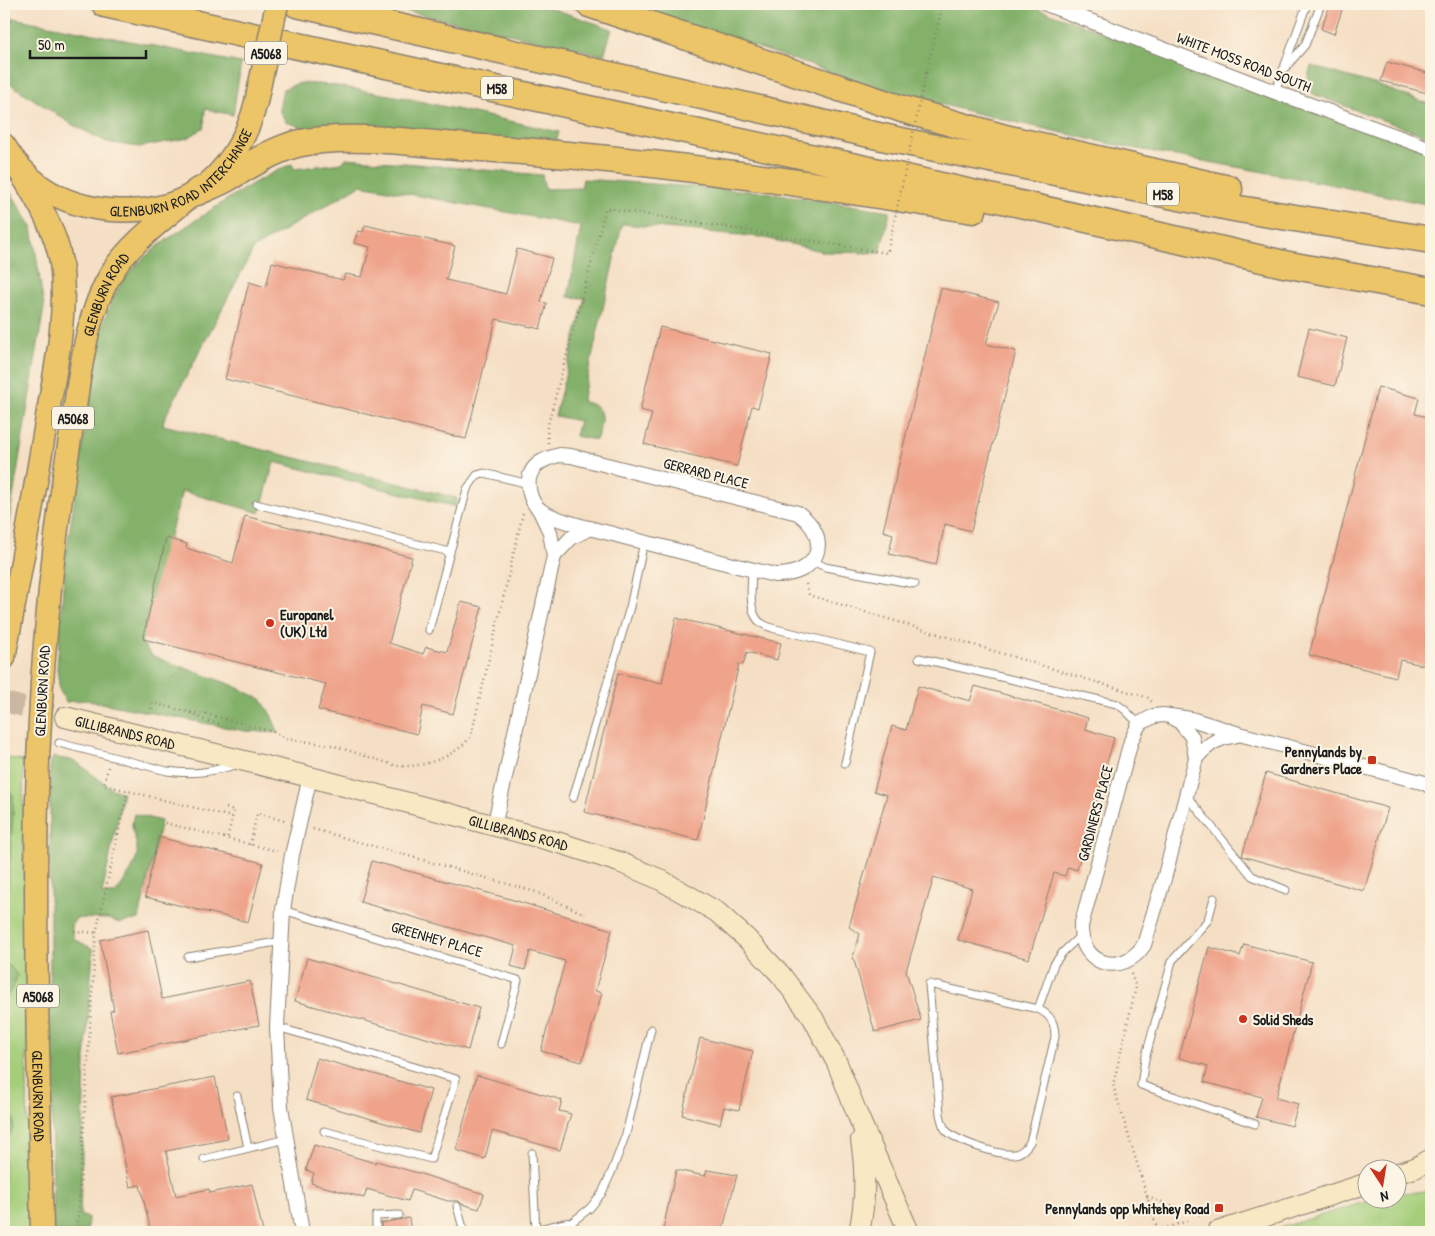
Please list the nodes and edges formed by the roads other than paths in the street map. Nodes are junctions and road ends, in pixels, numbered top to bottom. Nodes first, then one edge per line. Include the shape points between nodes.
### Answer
1 (105, 4) edge
2 (277, 4) edge
3 (297, 4) edge
4 (589, 4) edge
5 (1046, 4) edge
6 (1307, 4) edge
7 (1321, 4) edge
8 (1284, 68) junction
9 (1275, 92) junction
10 (1431, 149) edge
11 (9, 154) edge
12 (195, 193) junction
13 (1431, 235) edge
14 (1431, 240) edge
15 (1198, 246) junction
16 (1431, 291) edge
17 (46, 422) junction
18 (72, 426) junction
19 (529, 488) junction
20 (256, 504) dead end
21 (539, 509) junction
22 (590, 528) junction
23 (644, 542) junction
24 (450, 552) junction
25 (554, 556) junction
26 (813, 561) junction
27 (752, 569) junction
28 (916, 584) dead end
29 (429, 630) dead end
30 (4, 658) edge
31 (919, 658) dead end
32 (1167, 716) junction
33 (65, 717) tunnel mouth
34 (1139, 724) junction
35 (1239, 734) junction
36 (59, 743) dead end
37 (1196, 758) junction
38 (250, 761) junction
39 (844, 763) dead end
40 (310, 777) junction
41 (1431, 787) edge
42 (1186, 795) junction
43 (573, 798) dead end
44 (494, 827) junction
45 (1286, 890) dead end
46 (1214, 898) dead end
47 (283, 910) junction
48 (1081, 935) junction
49 (283, 941) junction
50 (188, 957) dead end
51 (1038, 1009) junction
52 (277, 1027) junction
53 (651, 1029) dead end
54 (501, 1044) dead end
55 (237, 1096) dead end
56 (858, 1116) junction
57 (1255, 1124) dead end
58 (324, 1131) dead end
59 (286, 1139) junction
60 (248, 1148) junction
61 (532, 1153) dead end
62 (204, 1159) dead end
63 (1358, 1186) edge
64 (457, 1206) dead end
65 (399, 1215) dead end
66 (567, 1226) joint
67 (42, 1232) edge
68 (302, 1232) edge
69 (376, 1232) edge
70 (464, 1232) edge
71 (536, 1232) edge
72 (541, 1232) edge
73 (859, 1232) edge
74 (909, 1232) edge
75 (1217, 1232) edge

1 - 15 highway, M58 via 888,174
2 - 12 main road, GLENBURN ROAD INTERCHANGE / A5068, bridge via 250,122 240,143 220,170
3 - 14 highway, M58 via 906,142 1239,209
4 - 13 highway, M58 via 902,109 1005,138
5 - 9 street, WHITE MOSS ROAD SOUTH
6 - 8 lane
7 - 8 lane via 1305,45
8 - 9 lane
9 - 10 street, WHITE MOSS ROAD SOUTH
11 - 12 main road, GLENBURN ROAD INTERCHANGE / A5068 via 43,187 68,200 98,208 130,211 159,206
11 - 17 main road, GLENBURN ROAD / A5068 via 48,220 60,261 62,321
12 - 15 highway via 287,148 314,141 364,140 509,149 659,165 886,196
12 - 18 main road, GLENBURN ROAD / A5068 via 137,243 114,270 99,297 86,337
15 - 16 highway, M58
17 - 18 main road
17 - 30 main road, GLENBURN ROAD / A5068
18 - 67 main road, GLENBURN ROAD / A5068, bridge via 48,594 38,760 36,924
19 - 21 street
19 - 24 lane via 484,473 477,475 468,489
19 - 26 street, GERRARD PLACE via 534,468 541,461 560,455 571,456 798,513 816,534 818,542
20 - 24 lane
21 - 22 street
21 - 25 street via 550,532
22 - 23 street
22 - 25 street via 570,538
23 - 27 street
23 - 43 lane via 630,607
24 - 29 lane
25 - 44 street
26 - 27 street via 802,571 780,575
26 - 28 lane via 825,567
27 - 39 lane via 752,606 760,622 772,628 870,652
31 - 34 lane via 1117,704
32 - 34 street via 1154,716
32 - 35 street via 1191,719
32 - 37 street via 1180,722 1192,737
33 - 38 street, GILLIBRANDS ROAD
34 - 48 street, GARDINERS PLACE via 1131,741
35 - 37 street via 1213,742
35 - 41 street
36 - 38 lane via 184,774 204,773
37 - 42 street
38 - 40 street, GILLIBRANDS ROAD
40 - 44 street, GILLIBRANDS ROAD
40 - 47 street
42 - 45 lane via 1252,876
42 - 48 street via 1164,879 1139,952 1117,964 1101,962 1088,952
44 - 56 street, GILLIBRANDS ROAD via 619,862 659,879 717,912 747,938 781,975 813,1018 837,1062
46 - 57 lane via 1208,920 1172,961 1141,1085
47 - 49 street
47 - 54 lane, GREENHEY PLACE via 518,980
48 - 51 lane via 1054,964
49 - 50 lane
49 - 52 street
51 - 51 lane via 1052,1019 1055,1037 1030,1142 1025,1150 1008,1154 950,1134 944,1128 940,1114 929,984
52 - 58 lane via 456,1079 431,1158
52 - 59 street
53 - 66 lane via 626,1134 612,1171 602,1193 590,1208
55 - 60 lane
56 - 73 street, GILLIBRANDS ROAD via 865,1166
56 - 74 street, GILLIBRANDS ROAD
59 - 60 lane
59 - 68 street
60 - 62 lane
61 - 71 lane
63 - 75 street
64 - 70 lane
65 - 69 lane via 376,1216
66 - 72 street

